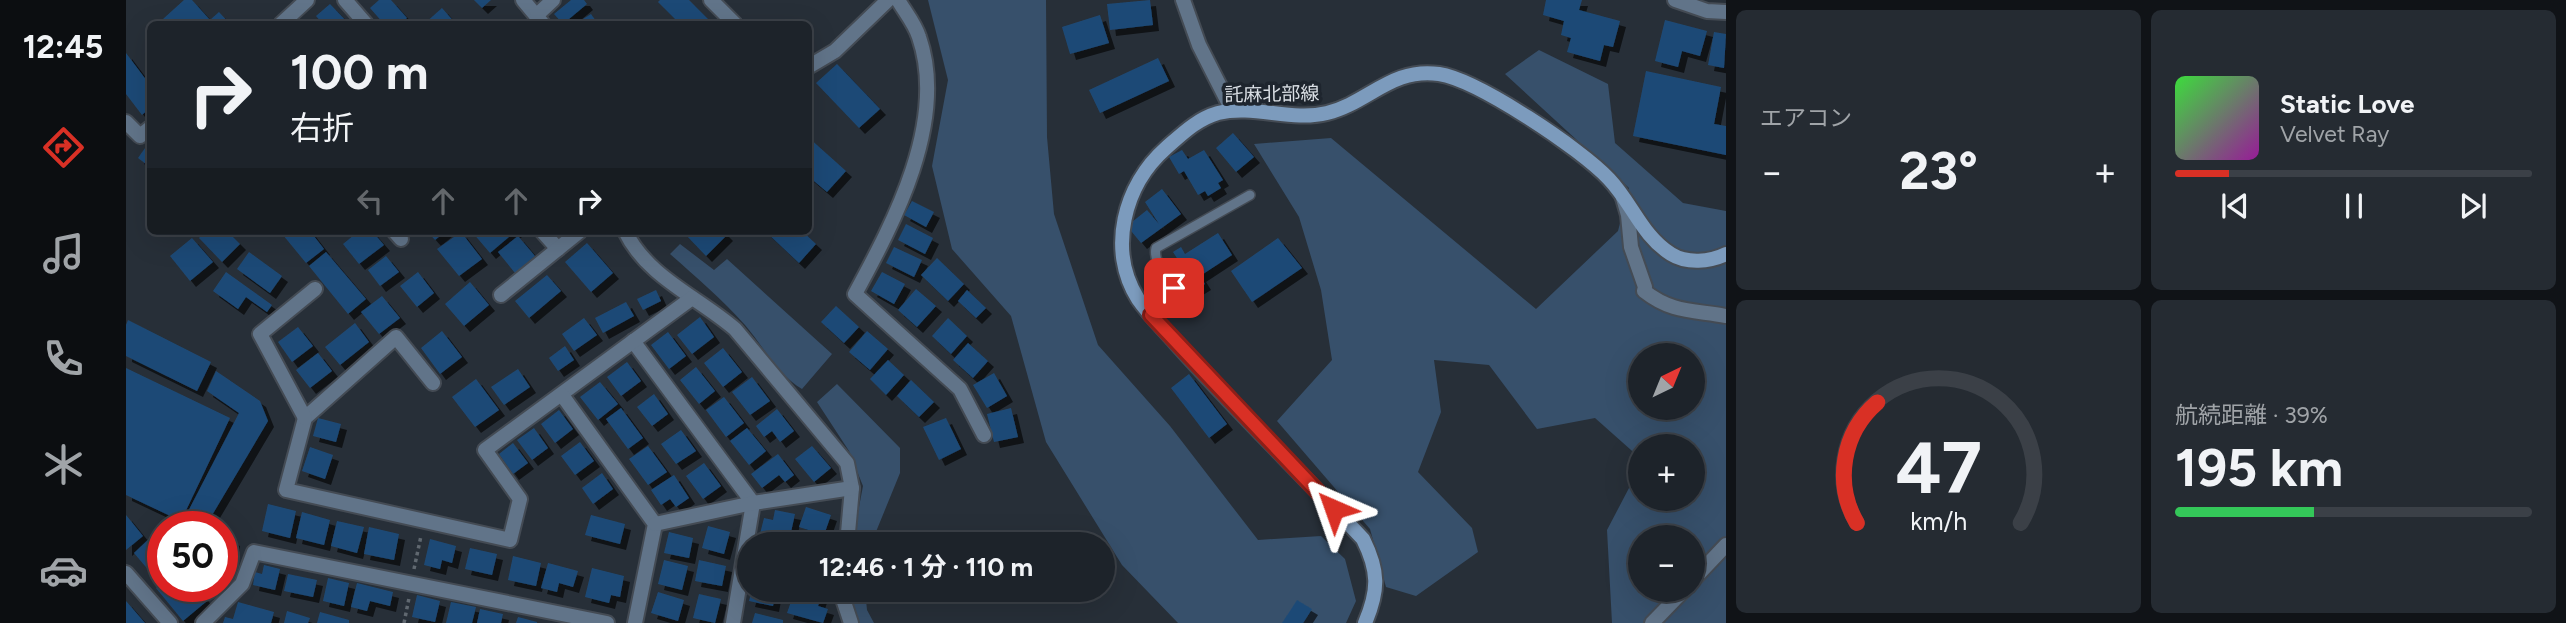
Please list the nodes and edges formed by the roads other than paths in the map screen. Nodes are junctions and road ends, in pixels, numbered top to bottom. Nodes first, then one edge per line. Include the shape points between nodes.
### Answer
1 (307, 0) edge
2 (345, 0) edge
3 (523, 0) edge
4 (553, 0) edge
5 (710, 0) edge
6 (888, 0) edge
7 (898, 0) edge
8 (1183, 0) edge
9 (1675, 0) edge
10 (1726, 12) edge
11 (540, 20) edge
12 (284, 21) edge
13 (363, 21) edge
14 (732, 21) edge
15 (812, 65) edge
16 (1232, 110) junction
17 (126, 122) edge
18 (147, 130) edge
19 (1622, 194) junction
20 (1250, 195) dead end
21 (546, 235) edge
22 (575, 235) edge
23 (627, 235) edge
24 (558, 249) junction
25 (1726, 254) edge
26 (315, 289) dead end
27 (501, 295) dead end
28 (692, 298) junction
29 (1151, 315) junction
30 (1726, 316) edge
31 (633, 341) junction
32 (433, 383) dead end
33 (562, 395) junction
34 (305, 418) junction
35 (984, 435) dead end
36 (852, 488) junction
37 (753, 503) junction
38 (655, 524) junction
39 (848, 532) edge
40 (1726, 545) edge
41 (1705, 567) edge
42 (126, 573) edge
43 (844, 602) edge
44 (1672, 602) edge
45 (170, 623) edge
46 (203, 623) edge
47 (607, 623) edge
48 (635, 623) edge
49 (733, 623) edge
50 (851, 623) edge
51 (1364, 623) edge
52 (1651, 623) edge

1 - 12 street
2 - 13 street
3 - 11 street
4 - 11 street
5 - 14 street
6 - 15 street via 835,51
7 - 35 street via 919,36 928,76 926,112 912,173 892,226 855,294 960,389
8 - 16 street via 1199,45
9 - 10 street
16 - 19 main road, 託麻北部線 via 1307,116 1327,113 1399,77 1441,75 1466,83 1551,133 1594,165
16 - 29 main road, 託麻北部線 via 1196,123 1156,157 1130,198 1121,250 1138,299
17 - 18 street via 139,136
19 - 25 main road, 託麻北部線 via 1647,235 1673,256 1690,260
19 - 30 street via 1644,291 1661,304
20 - 29 lane via 1156,248 1155,258 1174,288 1174,296
21 - 24 street
22 - 24 street
23 - 28 street via 657,272
24 - 27 street
26 - 34 street via 260,334
28 - 31 street
28 - 36 street via 743,339 846,463
29 - 51 main road, 託麻北部線 via 1363,539 1373,560 1375,579 1374,602
31 - 33 street
31 - 37 street
32 - 34 street via 396,337
33 - 34 street via 485,450 520,499 510,540 286,490
33 - 38 street
36 - 37 street
36 - 39 street
37 - 38 street
37 - 49 street
38 - 48 street
40 - 41 street
42 - 45 street
43 - 50 street
44 - 52 street
46 - 47 street via 242,584 254,552

